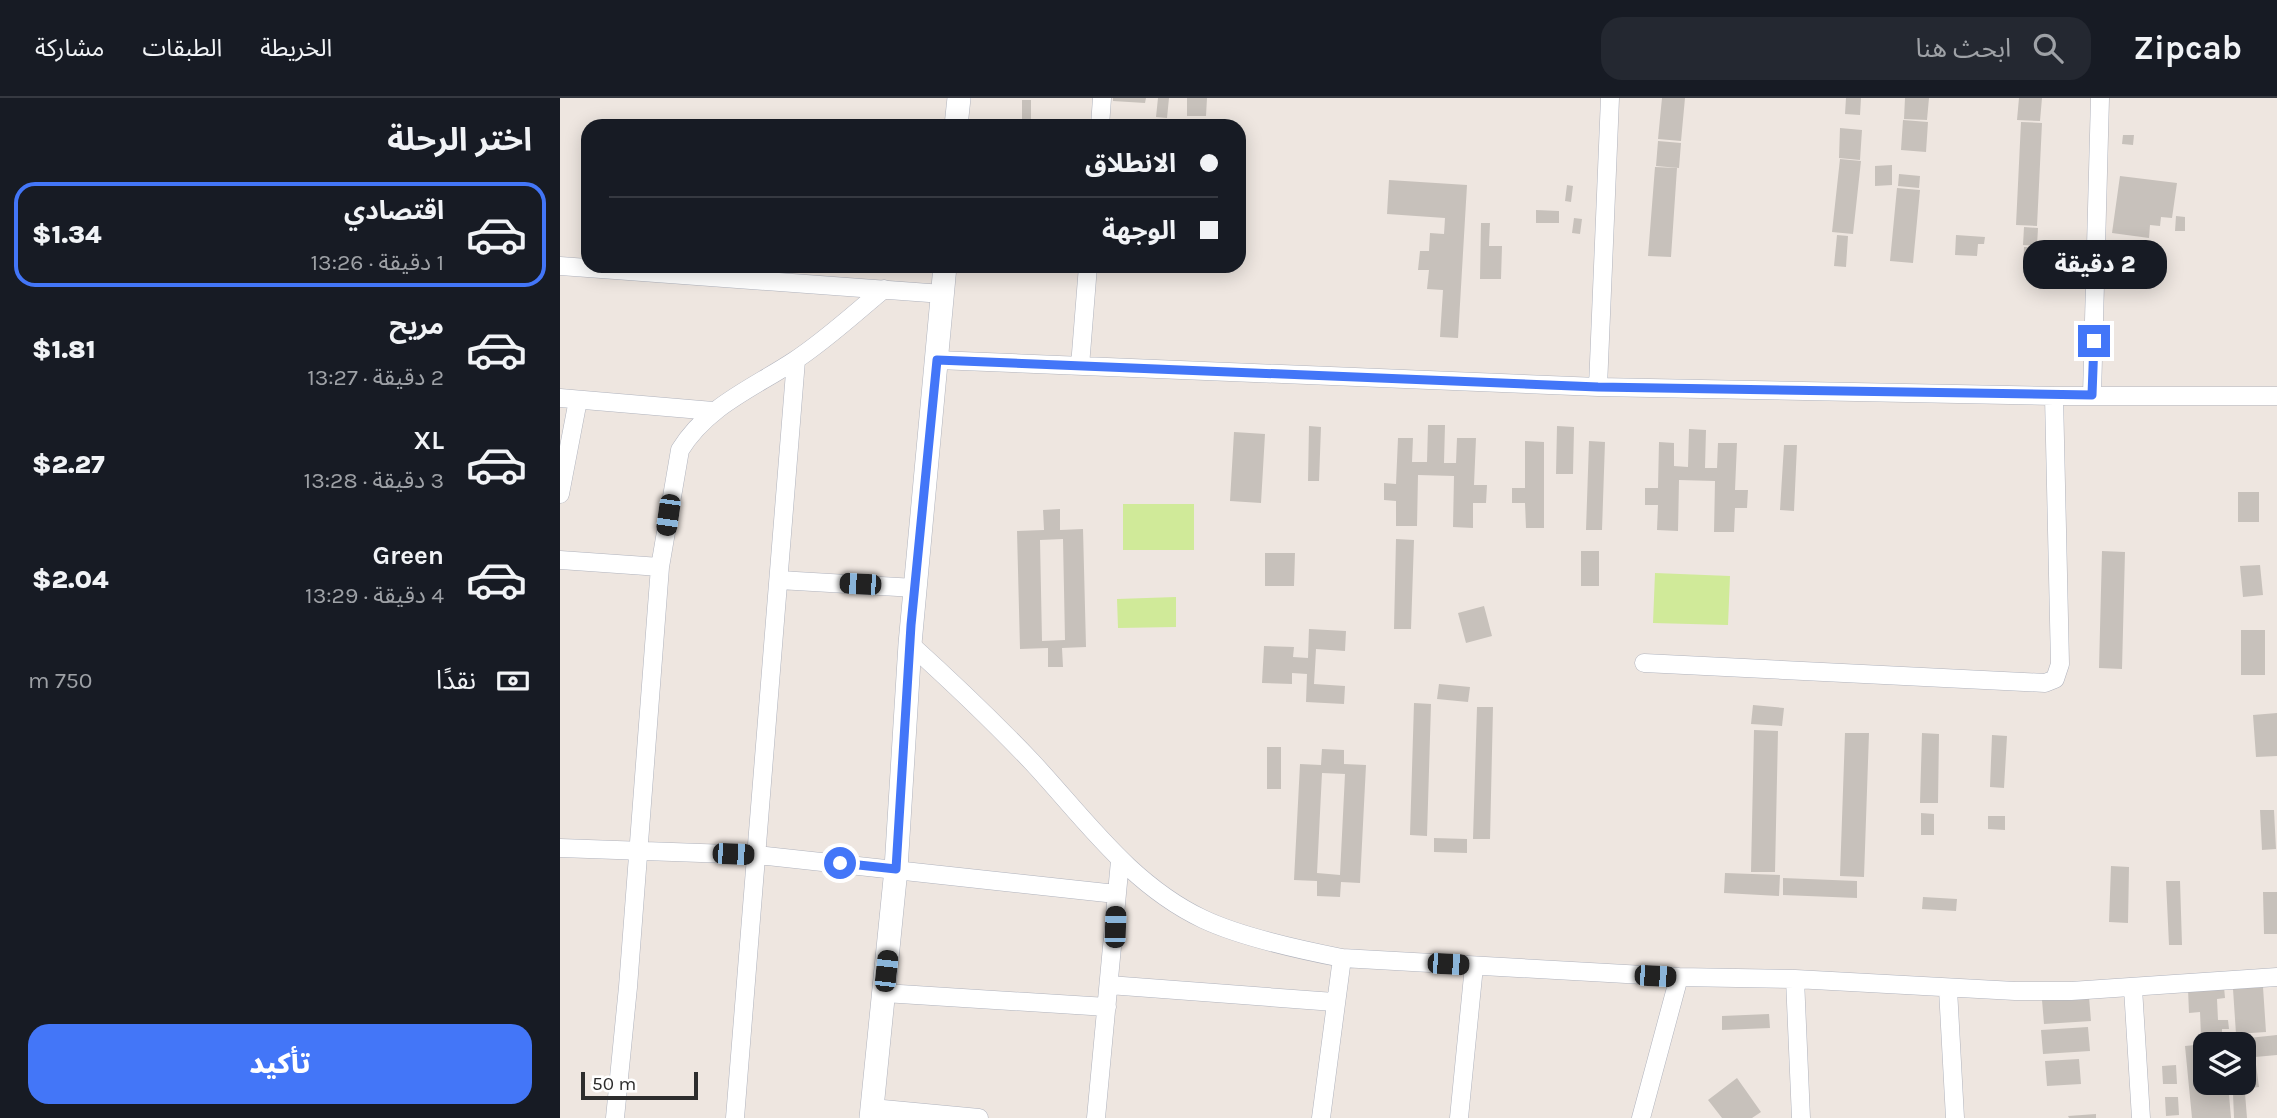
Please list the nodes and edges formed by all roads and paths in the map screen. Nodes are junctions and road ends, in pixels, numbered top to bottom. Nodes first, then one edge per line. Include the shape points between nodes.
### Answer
1 (959, 98) edge
2 (1102, 98) edge
3 (1610, 98) edge
4 (2100, 98) edge
5 (957, 119) edge
6 (1100, 119) edge
7 (560, 266) edge
8 (581, 267) edge
9 (659, 273) edge
10 (944, 273) edge
11 (1087, 273) edge
12 (884, 289) junction
13 (943, 294) junction
14 (796, 360) junction
15 (937, 360) junction
16 (1080, 366) junction
17 (1598, 387) junction
18 (2092, 395) junction
19 (2054, 396) junction
20 (2277, 396) edge
21 (569, 399) edge
22 (713, 411) junction
23 (560, 494) edge
24 (560, 560) edge
25 (660, 567) junction
26 (779, 580) junction
27 (915, 588) junction
28 (910, 644) junction
29 (1644, 663) dead end
30 (560, 848) edge
31 (638, 850) junction
32 (757, 855) junction
33 (1120, 860) junction
34 (896, 869) junction
35 (1116, 894) junction
36 (1342, 958) junction
37 (1475, 966) junction
38 (1679, 977) junction
39 (2277, 977) edge
40 (1795, 979) junction
41 (1110, 985) junction
42 (2133, 988) junction
43 (1948, 989) junction
44 (884, 993) junction
45 (1334, 1002) junction
46 (1108, 1007) junction
47 (872, 1113) edge
48 (615, 1118) edge
49 (735, 1118) edge
50 (972, 1118) edge
51 (1096, 1118) edge
52 (1321, 1118) edge
53 (1459, 1118) edge
54 (1641, 1118) edge
55 (1801, 1118) edge
56 (1955, 1118) edge
57 (2141, 1118) edge

1 - 5 street
2 - 6 street
3 - 17 street
4 - 18 street
7 - 8 street
9 - 12 street
10 - 13 street
11 - 16 street
12 - 13 street
12 - 14 street
13 - 15 street
14 - 22 street
14 - 26 street
15 - 16 street
15 - 27 street
16 - 17 street
17 - 19 street
18 - 19 street
18 - 20 street
19 - 29 street via 2060,664 2055,679 2045,683
21 - 22 street
21 - 23 street
22 - 25 street via 688,435 680,450
24 - 25 street
25 - 31 street
26 - 27 street
26 - 32 street
27 - 28 street
28 - 33 street via 1000,729
28 - 34 street
30 - 31 street
31 - 32 street
31 - 48 street
32 - 34 street
32 - 49 street
33 - 35 street
33 - 36 street via 1155,890 1204,920
34 - 35 street
34 - 44 street
35 - 41 street
36 - 37 street
36 - 45 street
37 - 38 street
37 - 53 street
38 - 40 street
38 - 54 street
39 - 42 street
40 - 43 street
40 - 55 street
41 - 45 street
41 - 46 street
42 - 43 street
42 - 57 street
43 - 56 street
44 - 46 street
44 - 47 street
45 - 52 street
46 - 51 street
47 - 50 street

